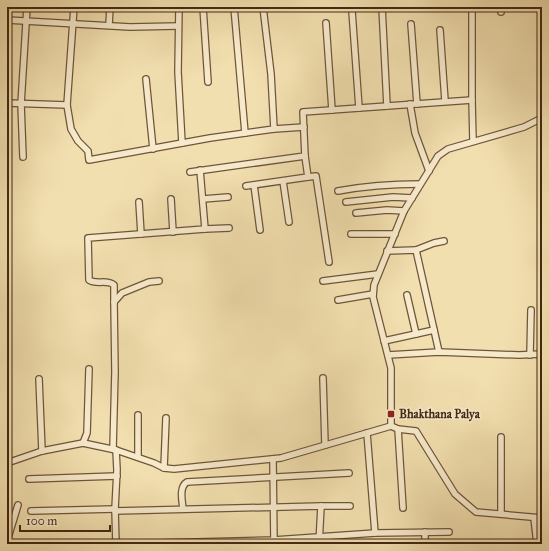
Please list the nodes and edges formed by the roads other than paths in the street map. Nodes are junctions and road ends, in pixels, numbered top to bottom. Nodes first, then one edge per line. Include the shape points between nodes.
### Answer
1 (27, 7) edge
2 (74, 7) edge
3 (110, 7) edge
4 (179, 7) edge
5 (203, 7) edge
6 (234, 7) edge
7 (263, 7) edge
8 (382, 7) edge
9 (472, 7) edge
10 (352, 11) dead end
11 (7, 20) edge
12 (26, 21) junction
13 (73, 23) junction
14 (326, 24) dead end
15 (411, 24) dead end
16 (109, 25) junction
17 (178, 26) junction
18 (440, 30) dead end
19 (146, 79) dead end
20 (208, 82) dead end
21 (472, 100) junction
22 (445, 102) junction
23 (7, 103) edge
24 (21, 104) junction
25 (410, 104) junction
26 (417, 104) junction
27 (67, 105) junction
28 (387, 106) junction
29 (359, 108) junction
30 (332, 110) junction
31 (542, 118) edge
32 (304, 127) junction
33 (274, 129) junction
34 (245, 133) junction
35 (473, 141) junction
36 (182, 143) junction
37 (153, 149) junction
38 (305, 156) junction
39 (22, 157) dead end
40 (200, 170) junction
41 (429, 171) junction
42 (190, 172) dead end
43 (308, 177) junction
44 (283, 181) junction
45 (420, 184) junction
46 (254, 185) junction
47 (246, 186) dead end
48 (338, 191) dead end
49 (228, 197) dead end
50 (412, 198) junction
51 (172, 199) dead end
52 (203, 199) junction
53 (138, 202) dead end
54 (346, 202) dead end
55 (404, 211) junction
56 (356, 213) dead end
57 (289, 222) dead end
58 (229, 228) dead end
59 (205, 229) junction
60 (260, 230) dead end
61 (173, 232) junction
62 (141, 234) junction
63 (351, 234) dead end
64 (395, 234) junction
65 (444, 241) dead end
66 (416, 250) junction
67 (388, 251) junction
68 (329, 262) dead end
69 (378, 274) junction
70 (160, 281) dead end
71 (323, 281) dead end
72 (373, 294) junction
73 (407, 295) dead end
74 (338, 300) dead end
75 (114, 302) junction
76 (531, 310) dead end
77 (434, 330) junction
78 (416, 334) junction
79 (384, 341) junction
80 (439, 352) junction
81 (542, 354) edge
82 (388, 355) junction
83 (530, 355) junction
84 (89, 370) dead end
85 (322, 378) dead end
86 (40, 380) dead end
87 (138, 415) dead end
88 (166, 418) dead end
89 (391, 426) junction
90 (398, 429) junction
91 (367, 433) junction
92 (501, 438) dead end
93 (83, 444) junction
94 (325, 445) junction
95 (114, 449) junction
96 (42, 451) junction
97 (138, 457) junction
98 (273, 459) junction
99 (7, 462) edge
100 (164, 468) junction
101 (349, 473) dead end
102 (117, 476) junction
103 (273, 478) junction
104 (29, 480) dead end
105 (18, 505) dead end
106 (321, 506) junction
107 (350, 506) dead end
108 (273, 507) junction
109 (403, 508) dead end
110 (183, 509) junction
111 (31, 510) dead end
112 (115, 510) junction
113 (501, 514) junction
114 (534, 518) junction
115 (542, 518) edge
116 (425, 532) junction
117 (449, 532) dead end
118 (375, 533) junction
119 (319, 536) junction
120 (7, 541) edge
121 (274, 542) edge
122 (116, 544) edge
123 (319, 544) edge
124 (425, 544) edge
125 (537, 544) edge

1 - 12 street
2 - 13 street
3 - 16 street
4 - 17 street
5 - 20 street
6 - 34 street
7 - 33 street
8 - 28 street
9 - 21 street
10 - 29 street
11 - 12 street
12 - 13 street
12 - 24 street
13 - 16 street
13 - 27 street
14 - 30 street
15 - 26 street
16 - 17 street
17 - 36 street
18 - 22 street
19 - 37 street
21 - 22 street
21 - 35 street
22 - 26 street
23 - 24 street
24 - 27 street
24 - 39 street
25 - 26 street
25 - 28 street
25 - 41 street via 414,134
27 - 37 street via 71,129 88,151 89,160
28 - 29 street
29 - 30 street
30 - 32 street via 303,112
31 - 35 street via 524,127
32 - 33 street
32 - 38 street
33 - 34 street
34 - 36 street
35 - 41 street via 448,149 438,156
36 - 37 street
38 - 40 street
38 - 43 street
40 - 42 street
40 - 52 street
41 - 45 street
43 - 44 street
43 - 68 street via 316,176
44 - 46 street
44 - 57 street
45 - 48 street
45 - 50 street
46 - 47 street
46 - 60 street
49 - 52 street
50 - 54 street via 393,197
50 - 55 street
51 - 61 street
52 - 59 street
53 - 62 street
55 - 56 street
55 - 64 street
58 - 59 street
59 - 61 street
61 - 62 street
62 - 75 street via 88,238 88,280 111,282 114,285
63 - 64 street
64 - 67 street
65 - 66 street
66 - 67 street
66 - 77 street
67 - 69 street
69 - 71 street
69 - 72 street
70 - 75 street via 149,282 122,293
72 - 74 street
72 - 79 street
73 - 78 street
75 - 95 street
76 - 83 street
77 - 78 street
77 - 80 street
78 - 79 street
79 - 82 street
80 - 82 street
80 - 83 street
81 - 83 street
82 - 89 street via 391,368
84 - 93 street via 88,433
85 - 94 street
86 - 96 street
87 - 97 street
88 - 100 street
89 - 90 street
89 - 91 street
90 - 109 street
90 - 113 street via 416,431 455,494 476,512
91 - 94 street
91 - 118 street
92 - 113 street
93 - 95 street
93 - 96 street
94 - 98 street
95 - 97 street
95 - 102 street
96 - 99 street
97 - 100 street
98 - 100 street
98 - 103 street
101 - 103 street
102 - 104 street
102 - 112 street
103 - 108 street
103 - 110 street via 187,482 182,489
105 - 120 street
106 - 107 street
106 - 108 street
106 - 119 street
108 - 110 street
108 - 121 street
110 - 112 street
111 - 112 street
112 - 122 street
113 - 114 street
114 - 115 street
114 - 125 street
116 - 117 street
116 - 118 street
116 - 124 street
118 - 119 street
119 - 121 street
119 - 123 street
121 - 122 street

